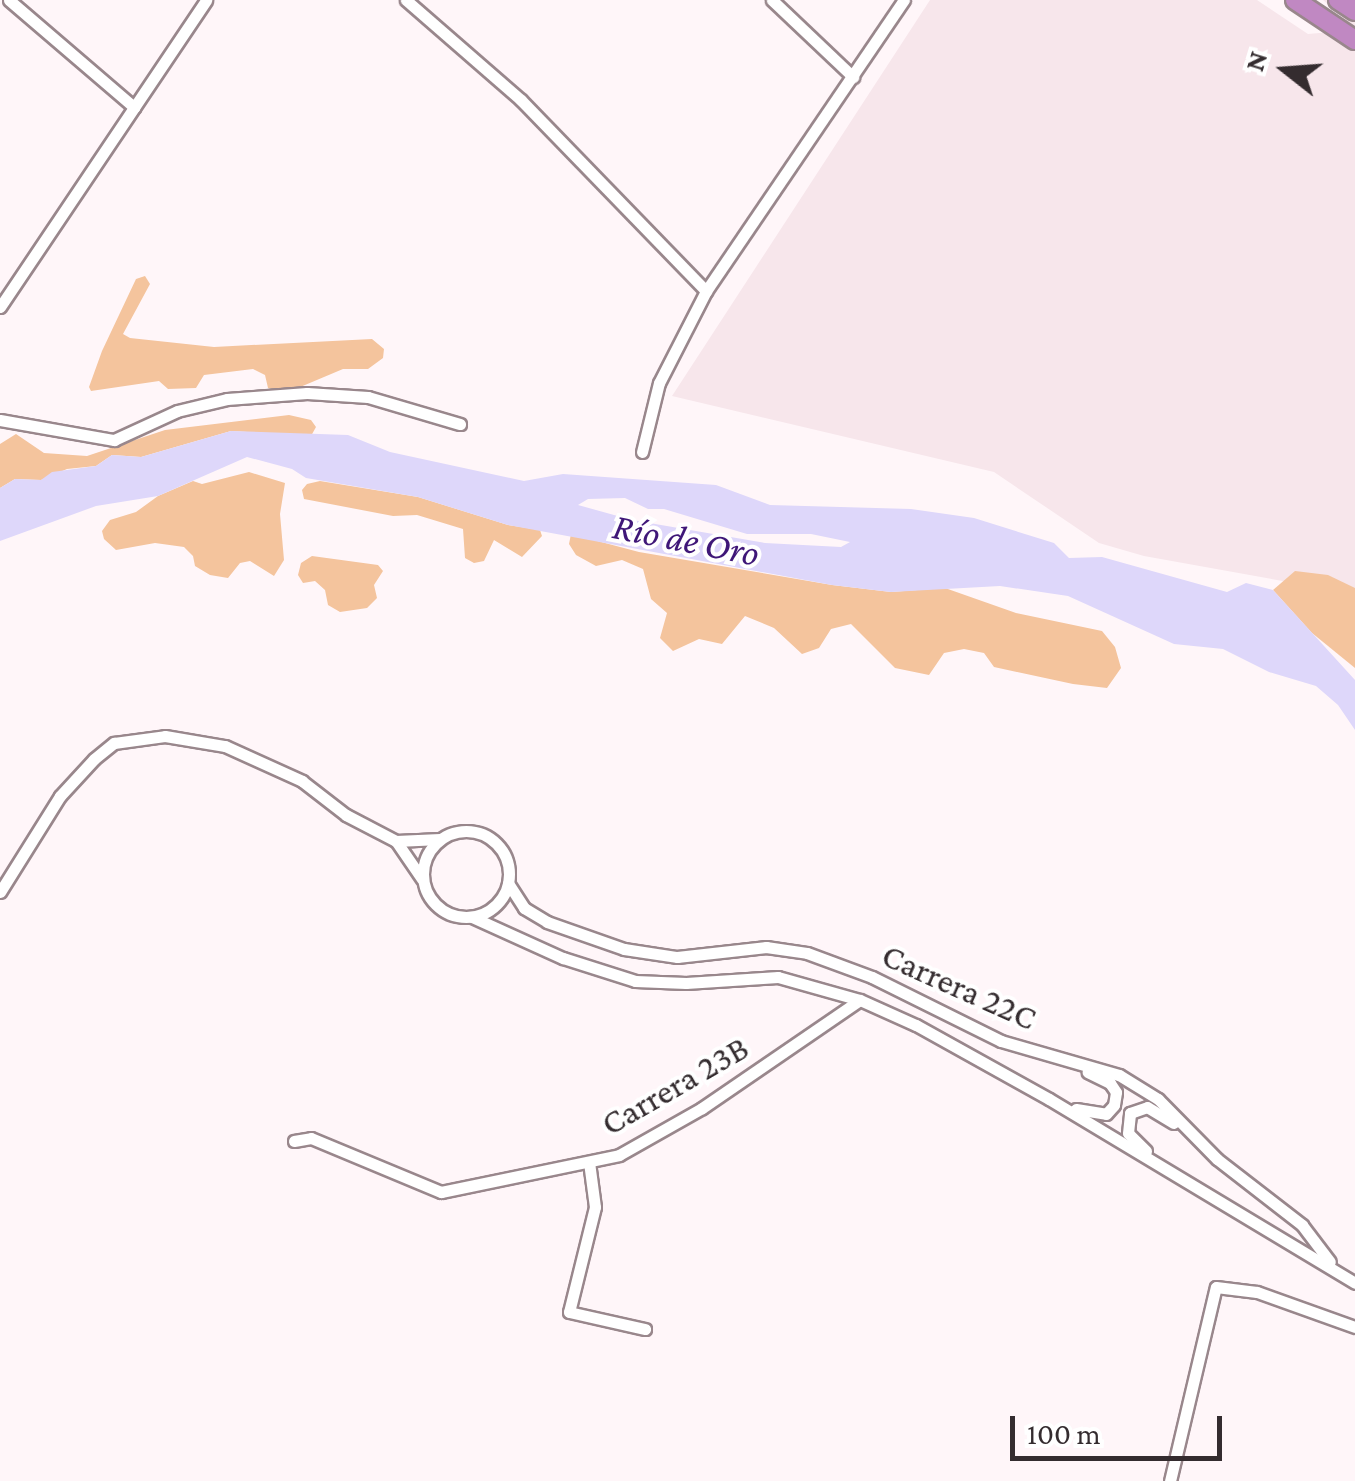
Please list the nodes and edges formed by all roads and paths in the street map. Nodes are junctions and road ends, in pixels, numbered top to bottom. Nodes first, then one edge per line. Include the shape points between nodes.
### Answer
1 (9, 0) edge
2 (206, 0) edge
3 (406, 0) edge
4 (772, 0) edge
5 (904, 0) edge
6 (1295, 0) edge
7 (1338, 0) edge
8 (1355, 11) edge
9 (1355, 40) edge
10 (853, 77) junction
11 (134, 107) junction
12 (706, 291) junction
13 (0, 307) edge
14 (460, 424) dead end
15 (3, 426) edge
16 (642, 452) dead end
17 (440, 839) junction
18 (396, 842) junction
19 (422, 879) junction
20 (508, 883) junction
21 (0, 892) edge
22 (472, 917) junction
23 (860, 1000) junction
24 (1062, 1060) junction
25 (1049, 1099) junction
26 (1190, 1133) junction
27 (294, 1141) dead end
28 (589, 1162) junction
29 (1161, 1165) junction
30 (1336, 1269) junction
31 (1355, 1282) edge
32 (1355, 1326) edge
33 (645, 1330) dead end
34 (1170, 1481) edge

1 - 11 street
2 - 11 street
3 - 12 street via 521,100
4 - 10 street
5 - 10 street
6 - 9 highway
7 - 8 highway
10 - 12 street
11 - 13 street
12 - 16 street via 659,383
14 - 15 street via 368,398 307,393 210,403 114,440
17 - 18 street
17 - 19 street via 427,855
17 - 20 street via 470,831 489,838 508,862
18 - 19 street
18 - 21 street via 302,781 224,746 165,736 114,744 94,759 60,796
19 - 22 street via 442,911
20 - 22 street via 492,909
20 - 24 street, Carrera 22C via 524,908 547,922 624,949 677,957 766,947 807,953 1001,1041
22 - 23 street, Carrera 22C via 635,982 778,976
23 - 25 street, Carrera 22C
23 - 28 street, Carrera 23B via 702,1108 618,1156
24 - 25 street via 1110,1083 1114,1105 1094,1115
24 - 26 street, Carrera 22C via 1118,1075 1158,1099
25 - 29 street, Carrera 22C
26 - 29 street via 1147,1107 1130,1112 1128,1133
26 - 30 street, Carrera 22C via 1302,1225
27 - 28 street, Carrera 23B via 310,1138 442,1192
28 - 33 street via 596,1207 569,1312
29 - 30 street, Carrera 22C
30 - 31 street, Carrera 22C
32 - 34 street via 1257,1292 1216,1287

